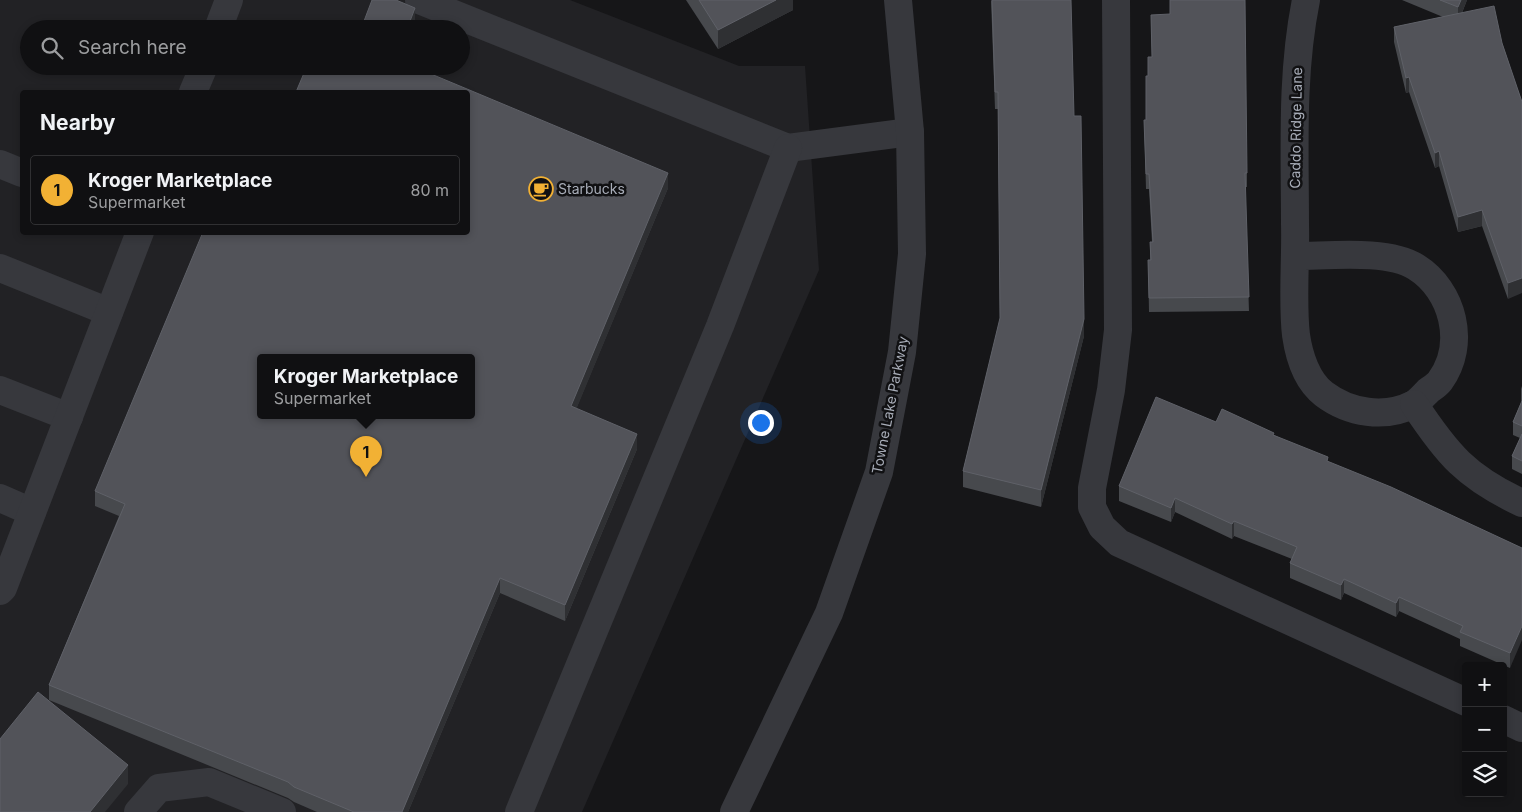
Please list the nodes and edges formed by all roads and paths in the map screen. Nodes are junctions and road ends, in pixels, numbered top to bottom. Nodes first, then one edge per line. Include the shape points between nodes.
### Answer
1 (229, 0) edge
2 (419, 0) edge
3 (898, 0) edge
4 (1116, 0) edge
5 (1306, 0) edge
6 (221, 20) edge
7 (469, 20) edge
8 (470, 20) edge
9 (200, 75) edge
10 (194, 90) edge
11 (910, 132) junction
12 (788, 148) junction
13 (0, 164) edge
14 (20, 172) edge
15 (139, 235) edge
16 (1296, 256) junction
17 (0, 268) edge
18 (109, 312) junction
19 (0, 390) edge
20 (1414, 404) junction
21 (69, 417) junction
22 (0, 498) edge
23 (1522, 503) edge
24 (32, 512) junction
25 (0, 591) edge
26 (1462, 700) edge
27 (1507, 721) edge
28 (1522, 728) edge
29 (138, 812) edge
30 (282, 812) edge
31 (519, 812) edge
32 (734, 812) edge

1 - 6 street
2 - 7 street
3 - 11 street, Towne Lake Parkway
4 - 26 street via 1118,330 1111,390 1092,488 1092,507 1102,527 1119,544
5 - 16 street, Caddo Ridge Lane via 1295,92
8 - 12 street
9 - 10 street
11 - 12 street
11 - 32 street, Towne Lake Parkway via 912,254 902,352 879,472 829,613
12 - 31 street via 720,326
13 - 14 street
15 - 18 street
16 - 20 street, Caddo Ridge Lane via 1296,335 1304,368 1313,381 1324,394 1353,410 1382,413
16 - 20 street, Caddo Ridge Lane via 1380,255 1416,266 1442,291 1453,320 1452,355 1440,381
17 - 18 street
18 - 21 street
19 - 21 street
20 - 23 street via 1437,439 1465,469
21 - 24 street
22 - 24 street
24 - 25 street
27 - 28 street
29 - 30 street via 159,788 209,782

